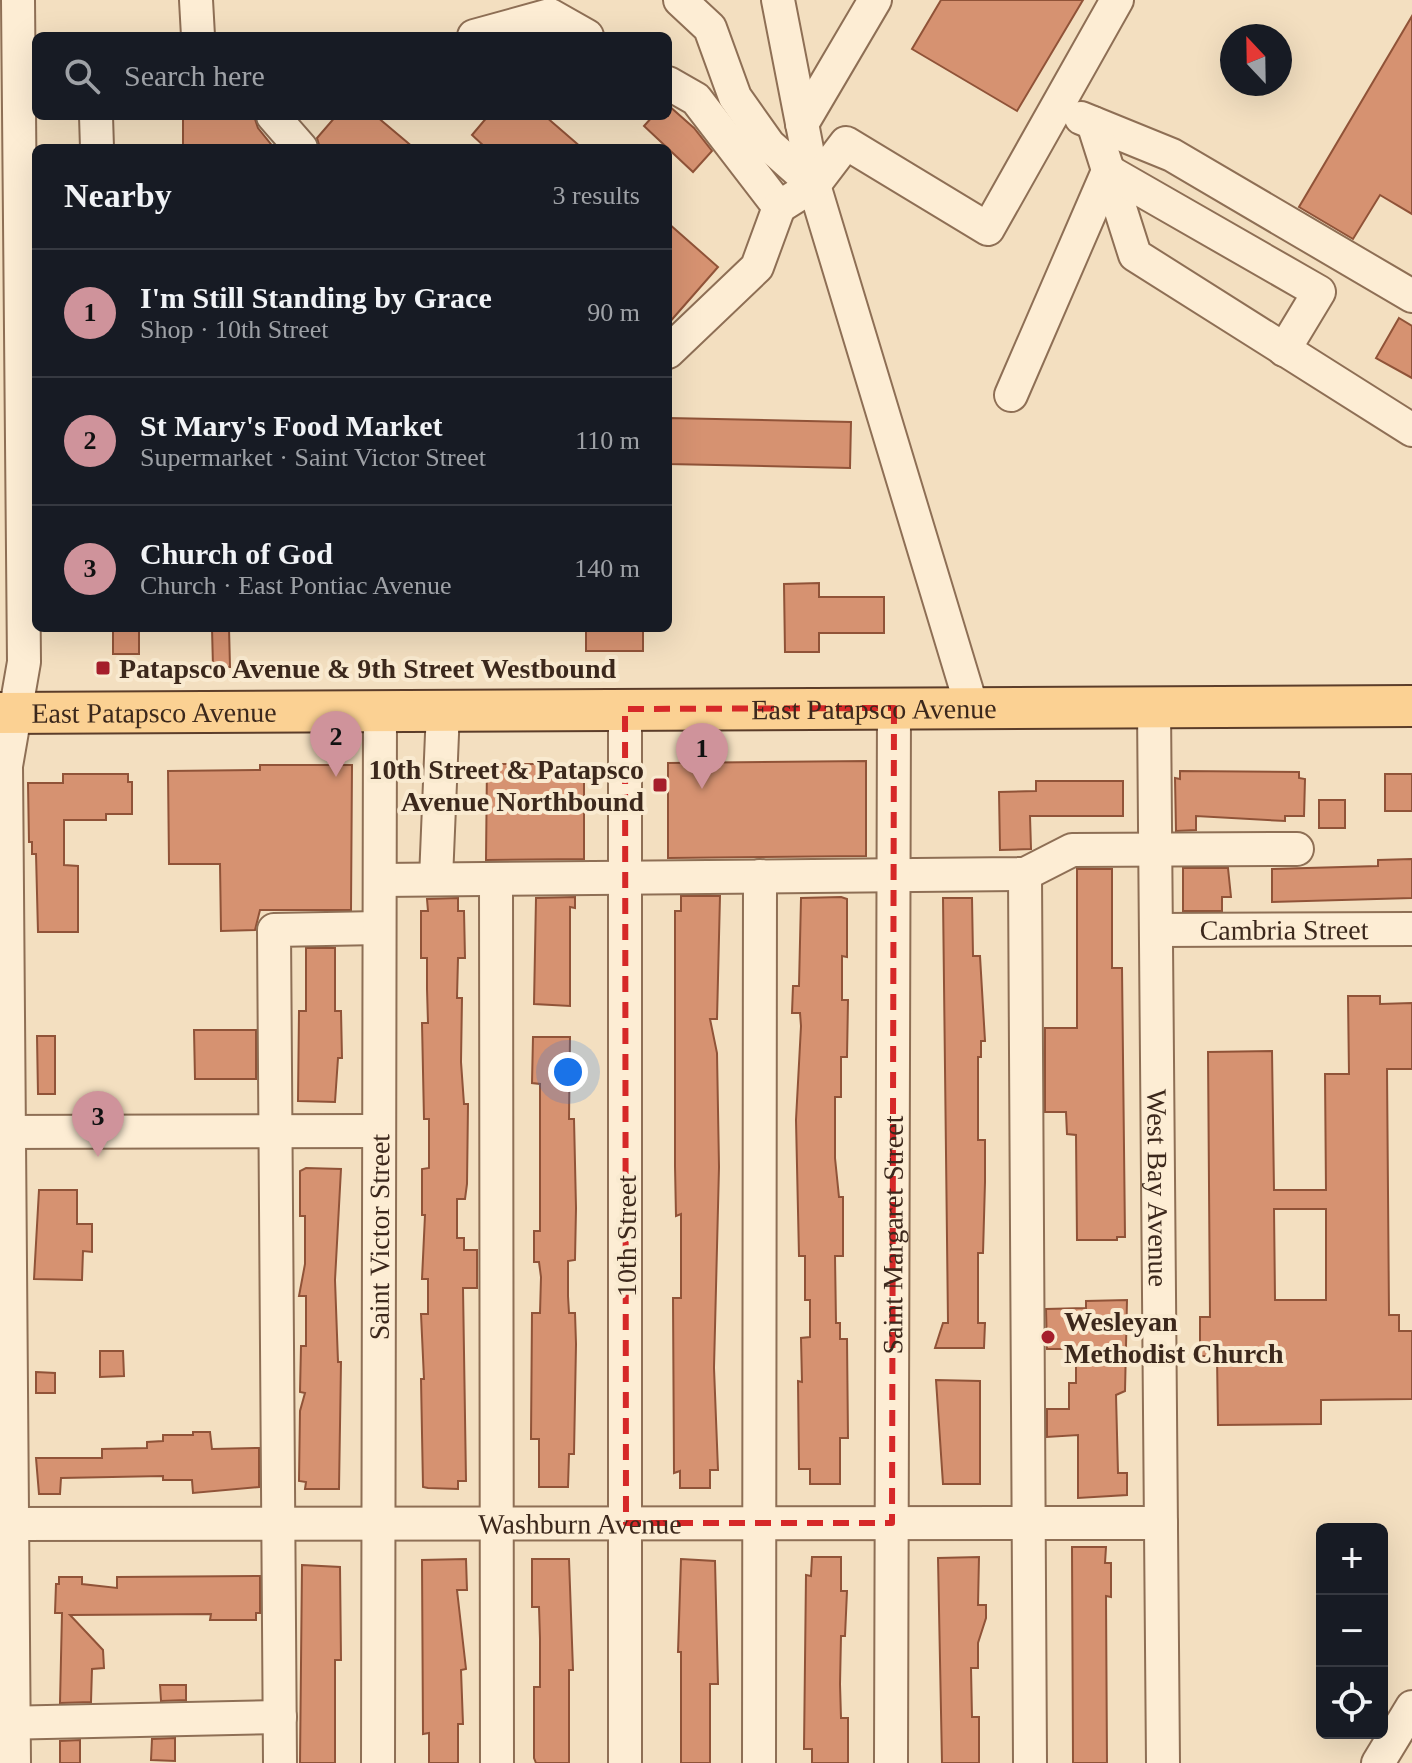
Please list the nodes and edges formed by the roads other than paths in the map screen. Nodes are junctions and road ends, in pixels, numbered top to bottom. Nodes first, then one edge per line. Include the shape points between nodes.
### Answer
1 (18, 0) edge
2 (196, 0) edge
3 (680, 0) edge
4 (778, 0) edge
5 (875, 0) edge
6 (1117, 0) edge
7 (198, 32) edge
8 (488, 32) edge
9 (580, 32) edge
10 (27, 45) edge
11 (672, 85) edge
12 (1056, 109) junction
13 (96, 120) edge
14 (276, 120) edge
15 (1093, 123) junction
16 (802, 124) junction
17 (97, 144) edge
18 (298, 144) edge
19 (1108, 171) junction
20 (814, 185) junction
21 (779, 207) junction
22 (1412, 296) edge
23 (672, 348) edge
24 (1284, 350) junction
25 (1011, 395) dead end
26 (1412, 430) edge
27 (29, 492) edge
28 (1412, 706) edge
29 (894, 708) junction
30 (972, 708) junction
31 (1154, 708) junction
32 (625, 709) junction
33 (443, 710) junction
34 (380, 711) junction
35 (7, 713) edge
36 (1297, 849) dead end
37 (1155, 850) junction
38 (1025, 874) junction
39 (894, 875) junction
40 (760, 876) junction
41 (626, 877) junction
42 (436, 879) junction
43 (496, 879) junction
44 (380, 880) junction
45 (379, 928) junction
46 (1412, 929) edge
47 (1156, 930) junction
48 (4, 942) edge
49 (275, 1131) junction
50 (379, 1131) junction
51 (5, 1132) edge
52 (5, 1253) edge
53 (5, 1328) edge
54 (1029, 1522) junction
55 (498, 1523) junction
56 (626, 1523) junction
57 (760, 1523) junction
58 (892, 1523) junction
59 (1161, 1523) junction
60 (6, 1524) edge
61 (278, 1524) junction
62 (379, 1524) junction
63 (1412, 1707) edge
64 (280, 1717) junction
65 (7, 1723) edge
66 (14, 1763) edge
67 (280, 1763) edge
68 (378, 1763) edge
69 (497, 1763) edge
70 (625, 1763) edge
71 (759, 1763) edge
72 (891, 1763) edge
73 (1030, 1763) edge
74 (1163, 1763) edge
75 (1378, 1763) edge

1 - 10 street
2 - 7 street
3 - 20 street via 710,28 735,97 769,145
4 - 16 street
5 - 16 street
6 - 12 street
8 - 9 street via 550,15
10 - 27 street
11 - 21 street via 696,99
12 - 15 street
12 - 20 street via 988,229 846,143
13 - 17 street
14 - 18 street
15 - 19 street
15 - 22 street via 1172,155
16 - 20 street
19 - 24 street via 1135,255
19 - 24 street via 1319,292
19 - 25 street
20 - 21 street
20 - 30 street
21 - 23 street via 757,267
24 - 26 street
27 - 35 street via 24,662
28 - 31 main road, East Patapsco Avenue
29 - 30 main road, East Patapsco Avenue
29 - 32 main road, East Patapsco Avenue
29 - 39 street, Saint Margaret Street
30 - 31 main road, East Patapsco Avenue
31 - 37 street, West Bay Avenue
32 - 33 main road, East Patapsco Avenue
32 - 41 street, 10th Street
33 - 34 main road, East Patapsco Avenue
33 - 42 street
34 - 35 main road, East Patapsco Avenue
34 - 44 street, Saint Victor Street
35 - 48 street
36 - 37 street
37 - 38 street via 1072,850
37 - 47 street, West Bay Avenue
38 - 39 street
38 - 54 street
39 - 40 street
39 - 58 street, Saint Margaret Street
40 - 41 street
40 - 57 street
41 - 43 street
41 - 56 street, 10th Street
42 - 43 street
42 - 44 street
43 - 55 street
44 - 45 street, Saint Victor Street
45 - 49 street via 274,930
45 - 50 street, Saint Victor Street
46 - 47 street, Cambria Street
47 - 59 street, West Bay Avenue
48 - 51 street
49 - 50 street
49 - 51 street
49 - 61 street
50 - 62 street, Saint Victor Street
51 - 52 street
52 - 53 street
53 - 60 street
54 - 58 street, Washburn Avenue
54 - 59 street, Washburn Avenue
54 - 73 street
55 - 56 street, Washburn Avenue
55 - 62 street, Washburn Avenue
55 - 69 street
56 - 57 street, Washburn Avenue
56 - 70 street, 10th Street
57 - 58 street, Washburn Avenue
57 - 71 street
58 - 72 street, Saint Margaret Street
59 - 74 street, West Bay Avenue
60 - 61 street, Washburn Avenue
60 - 65 street
61 - 62 street, Washburn Avenue
61 - 64 street
62 - 68 street, Saint Victor Street
63 - 75 street
64 - 65 street
64 - 67 street
65 - 66 street

